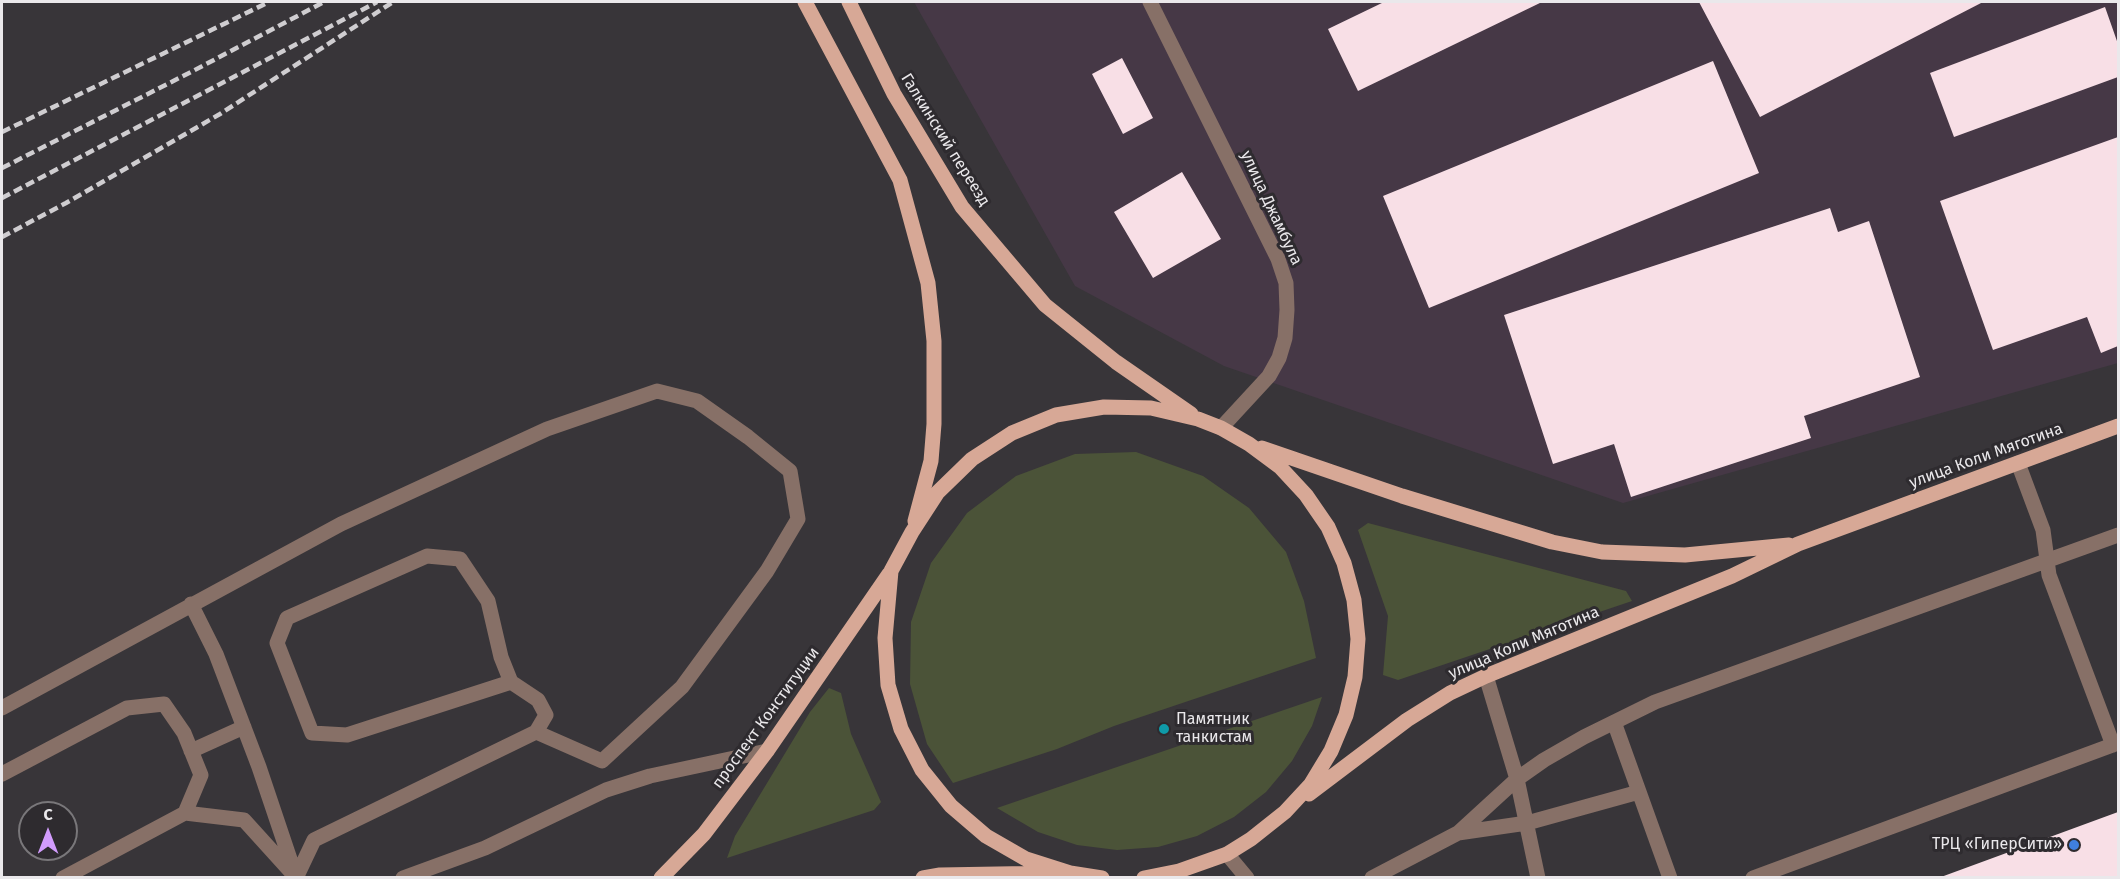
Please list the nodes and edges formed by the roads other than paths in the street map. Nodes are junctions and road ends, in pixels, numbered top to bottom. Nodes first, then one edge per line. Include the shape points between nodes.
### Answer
1 (806, 2) edge
2 (849, 2) edge
3 (1152, 2) edge
4 (1198, 419) junction
5 (2118, 426) edge
6 (1221, 428) junction
7 (1249, 444) junction
8 (2018, 463) junction
9 (912, 532) junction
10 (2118, 535) edge
11 (1798, 544) junction
12 (2047, 560) junction
13 (891, 571) junction
14 (191, 604) junction
15 (1486, 676) junction
16 (511, 682) junction
17 (2, 708) edge
18 (1614, 722) junction
19 (244, 727) junction
20 (536, 732) junction
21 (2116, 744) edge
22 (191, 751) junction
23 (767, 751) junction
24 (2, 774) edge
25 (1517, 779) junction
26 (1640, 792) junction
27 (1285, 812) junction
28 (185, 813) junction
29 (1527, 823) junction
30 (1458, 833) junction
31 (1227, 854) junction
32 (1070, 873) junction
33 (296, 877) edge
34 (1756, 877) edge
35 (63, 878) edge
36 (403, 878) edge
37 (661, 878) edge
38 (923, 878) edge
39 (1102, 878) edge
40 (1144, 878) edge
41 (1247, 878) edge
42 (1372, 878) edge
43 (1538, 878) edge
44 (1670, 878) edge

1 - 9 main road via 900,180 928,283 934,341 934,424 931,461
2 - 4 main road, Галкинский переезд via 894,94 962,207 1045,305 1116,362
3 - 6 street, улица Джамбула via 1278,259 1286,283 1285,338 1279,358 1269,376
4 - 6 main road
4 - 9 main road via 1151,408 1104,407 1045,419 1012,433 972,459 938,492
5 - 8 main road, улица Коли Мяготина
6 - 7 main road
7 - 11 main road, улица Коли Мяготина via 1552,542 1602,552 1685,555
7 - 27 main road via 1280,467 1328,527 1354,600 1358,639 1346,715 1311,784
8 - 11 main road, улица Коли Мяготина
8 - 12 street via 2043,530
9 - 13 main road, проспект Конституции
10 - 12 street
11 - 15 main road, улица Коли Мяготина via 1721,580
12 - 18 street via 1655,702
12 - 21 street via 2049,575
13 - 23 main road, проспект Конституции
13 - 32 main road via 885,638 888,685 901,729 922,770 951,806 986,836 1026,859
14 - 17 street
14 - 19 street via 216,654
14 - 20 street via 341,524 547,429 657,391 697,401 790,471 798,519 767,571 682,687 602,761
15 - 25 street
15 - 27 main road, улица Коли Мяготина via 1407,720
16 - 16 street via 347,735 312,733 278,643 287,618 427,556 460,559 488,601
16 - 20 street via 538,700 546,715
18 - 25 street
18 - 26 street
19 - 22 street
19 - 33 street
20 - 33 street via 314,840
21 - 34 street
22 - 24 street via 164,704 127,708
22 - 28 street via 201,775
23 - 36 street via 650,776 606,790 485,848
23 - 37 main road, проспект Конституции via 704,834
25 - 29 street
25 - 30 street
26 - 29 street
26 - 44 street
27 - 31 main road
28 - 33 street via 244,820
28 - 35 street
29 - 30 street
29 - 43 street
30 - 42 street
31 - 40 main road
31 - 41 street
32 - 38 main road
32 - 39 main road

